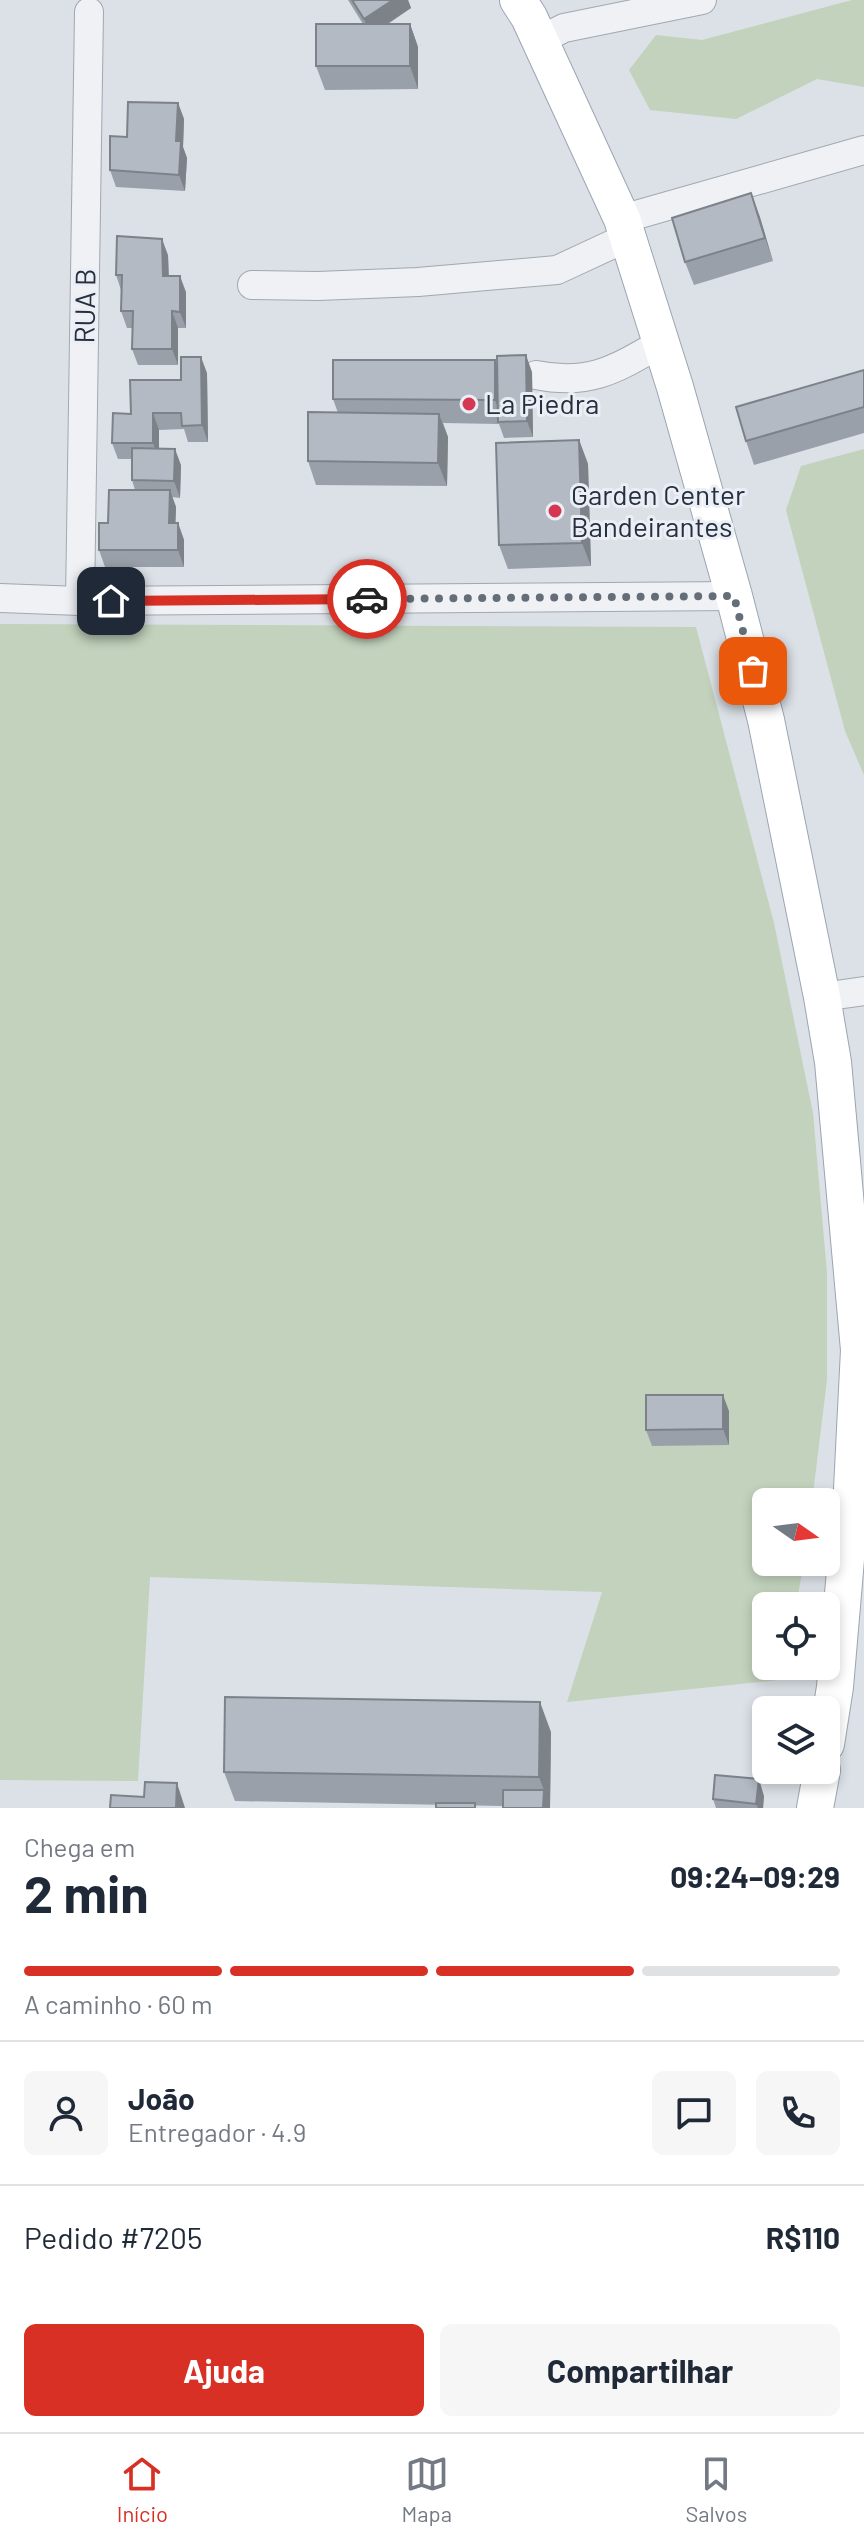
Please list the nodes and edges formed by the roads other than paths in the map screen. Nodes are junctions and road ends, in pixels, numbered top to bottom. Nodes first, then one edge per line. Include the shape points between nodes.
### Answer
1 (518, 0) edge
2 (702, 0) edge
3 (89, 12) dead end
4 (540, 40) junction
5 (864, 150) edge
6 (625, 228) junction
7 (252, 285) dead end
8 (661, 343) junction
9 (536, 375) dead end
10 (734, 596) junction
11 (0, 598) edge
12 (80, 601) junction
13 (864, 991) edge
14 (822, 997) junction
15 (833, 1696) edge
16 (819, 1784) edge
17 (815, 1808) edge

1 - 4 main road
2 - 4 street via 564,28
3 - 12 street, RUA B
4 - 6 main road
5 - 6 street
6 - 7 street via 557,270 418,282
6 - 8 main road
8 - 9 street via 598,375 562,380
8 - 10 main road
10 - 12 street
10 - 14 main road via 766,720
11 - 12 street
13 - 14 street
14 - 15 main road via 833,1062 859,1350
16 - 17 main road

